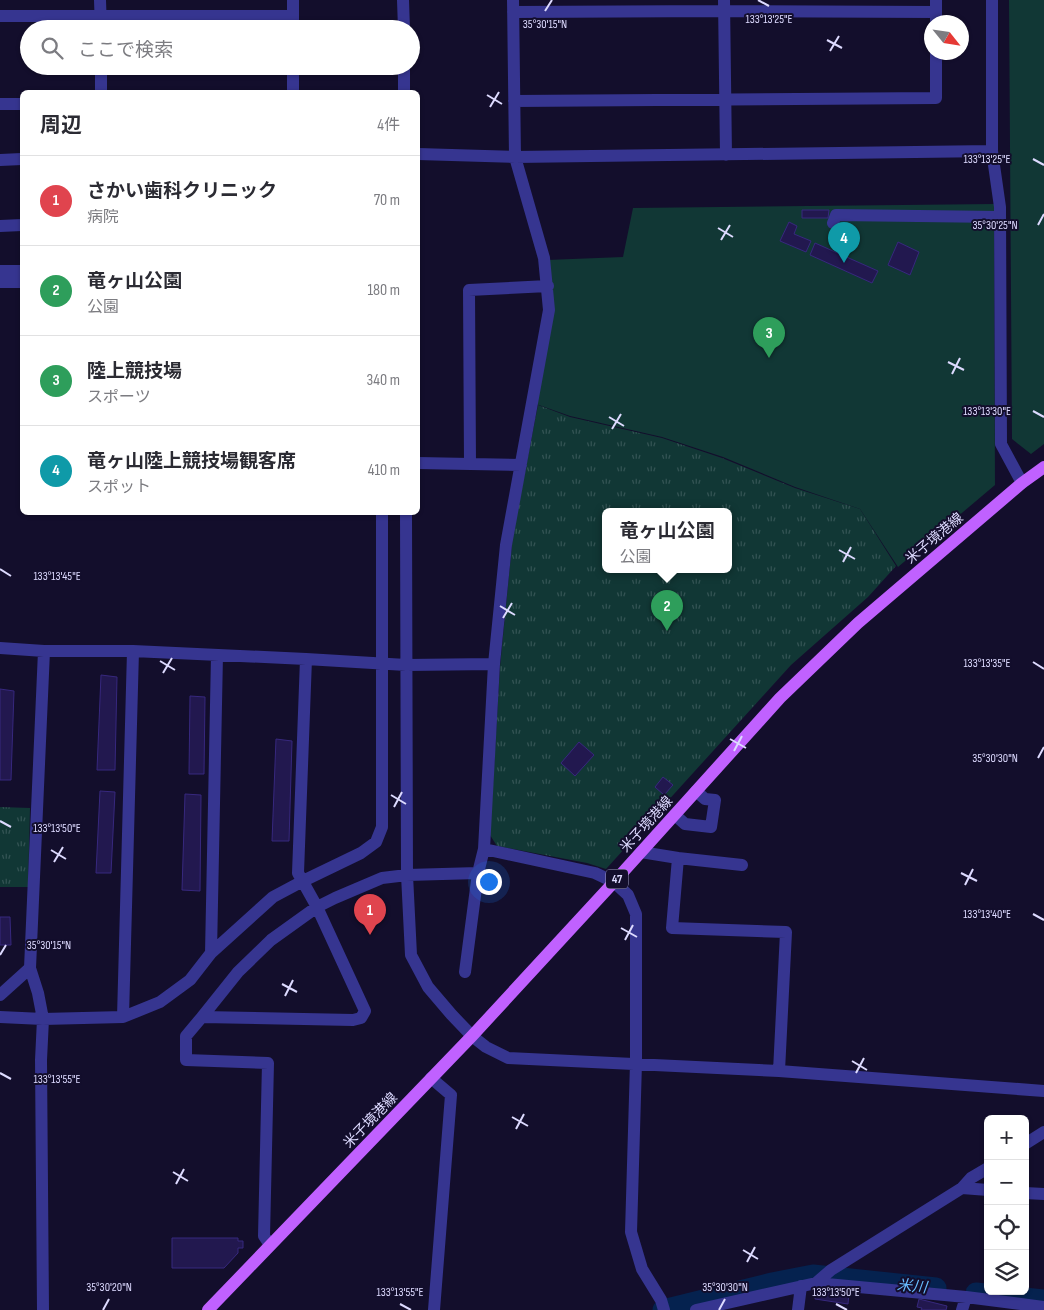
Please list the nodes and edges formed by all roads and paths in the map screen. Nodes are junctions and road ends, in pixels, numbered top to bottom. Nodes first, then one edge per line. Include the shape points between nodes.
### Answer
1 (100, 0) edge
2 (293, 0) edge
3 (403, 0) edge
4 (992, 0) edge
5 (724, 5) edge
6 (513, 6) edge
7 (936, 11) edge
8 (0, 16) edge
9 (67, 20) edge
10 (101, 20) edge
11 (293, 20) edge
12 (404, 20) edge
13 (936, 60) edge
14 (101, 75) edge
15 (293, 75) edge
16 (404, 75) edge
17 (101, 90) edge
18 (293, 90) edge
19 (404, 90) edge
20 (725, 98) junction
21 (514, 101) junction
22 (0, 104) edge
23 (20, 104) edge
24 (992, 151) junction
25 (420, 154) edge
26 (726, 155) junction
27 (515, 157) junction
28 (0, 160) edge
29 (20, 160) edge
30 (1000, 217) junction
31 (833, 222) dead end
32 (20, 225) edge
33 (0, 226) edge
34 (20, 270) edge
35 (0, 271) edge
36 (0, 282) edge
37 (20, 282) edge
38 (548, 286) junction
39 (420, 463) edge
40 (470, 464) junction
41 (521, 465) junction
42 (1044, 468) edge
43 (1022, 483) junction
44 (382, 515) edge
45 (406, 515) edge
46 (0, 648) edge
47 (44, 651) junction
48 (132, 651) junction
49 (218, 655) junction
50 (306, 659) junction
51 (382, 663) junction
52 (494, 664) junction
53 (406, 665) junction
54 (696, 790) junction
55 (675, 815) junction
56 (484, 849) junction
57 (641, 852) junction
58 (678, 858) junction
59 (742, 865) dead end
60 (478, 873) junction
61 (407, 875) junction
62 (303, 881) junction
63 (614, 882) junction
64 (317, 907) junction
65 (211, 953) junction
66 (30, 968) junction
67 (465, 972) dead end
68 (0, 995) edge
69 (202, 1016) junction
70 (123, 1017) junction
71 (43, 1019) junction
72 (1, 1020) edge
73 (472, 1036) junction
74 (636, 1063) junction
75 (779, 1071) junction
76 (430, 1078) junction
77 (1044, 1090) edge
78 (1044, 1132) edge
79 (1029, 1141) edge
80 (984, 1170) edge
81 (962, 1188) junction
82 (984, 1190) edge
83 (1029, 1193) edge
84 (1044, 1194) edge
85 (270, 1245) junction
86 (816, 1283) junction
87 (801, 1286) junction
88 (966, 1297) junction
89 (1044, 1307) edge
90 (43, 1310) edge
91 (208, 1310) edge
92 (434, 1310) edge
93 (664, 1310) edge
94 (698, 1310) edge
95 (798, 1310) edge
96 (962, 1310) edge

1 - 10 street
2 - 11 street
3 - 12 street
4 - 24 street
5 - 6 street
5 - 7 street
5 - 20 street
6 - 21 street
8 - 9 street
13 - 20 street via 936,98
14 - 17 street
15 - 18 street
16 - 19 street
20 - 21 street
20 - 26 street
21 - 27 street
22 - 23 street
24 - 26 street
24 - 30 street
25 - 27 street
26 - 27 street
27 - 38 street via 544,258
28 - 29 street
30 - 31 street via 836,215
30 - 43 street via 1001,444
32 - 33 street
34 - 35 street
36 - 37 street
38 - 40 street via 469,290
38 - 41 street via 549,310
39 - 40 street
40 - 41 street
41 - 52 street via 506,544
42 - 43 main road, 米子境港線 / 47
43 - 54 main road, 米子境港線 / 47 via 858,623 780,698
44 - 51 street
45 - 53 street
46 - 47 street
47 - 48 street
47 - 66 street
48 - 49 street
48 - 70 street
49 - 50 street
49 - 65 street
50 - 51 street
50 - 62 street via 298,872
51 - 53 street
51 - 62 street via 382,827 376,842 361,853
52 - 53 street
52 - 56 street
53 - 61 street
54 - 55 main road, 米子境港線 / 47
54 - 55 street via 704,799 714,800 711,827 685,824
55 - 57 main road, 米子境港線 / 47
56 - 60 street
56 - 63 street via 595,873
57 - 58 street
57 - 63 main road, 米子境港線 / 47
58 - 59 street
58 - 75 street via 672,928 786,932
60 - 61 street
60 - 67 street
61 - 64 street via 382,878
61 - 73 street via 411,954 428,987
62 - 64 street
62 - 65 street via 273,897
63 - 73 main road, 米子境港線 / 47
63 - 74 street via 628,895 636,914
64 - 69 street via 270,940 238,972
64 - 69 street via 365,1011 361,1018
65 - 70 street via 190,980 160,1002
66 - 68 street
66 - 71 street
69 - 85 street via 186,1036 186,1060 268,1063 264,1236
70 - 71 street
71 - 72 street
71 - 90 street
73 - 74 street via 508,1058
73 - 76 main road, 米子境港線 / 47
74 - 75 street
74 - 93 street via 631,1232 642,1270
75 - 77 street
76 - 85 main road, 米子境港線 / 47
76 - 92 street via 451,1095
78 - 79 street
80 - 81 street
81 - 82 street
81 - 86 street via 831,1270
83 - 84 street
85 - 91 main road, 米子境港線 / 47
86 - 87 street
86 - 88 street
87 - 94 street
87 - 95 street
88 - 89 street
88 - 96 street

